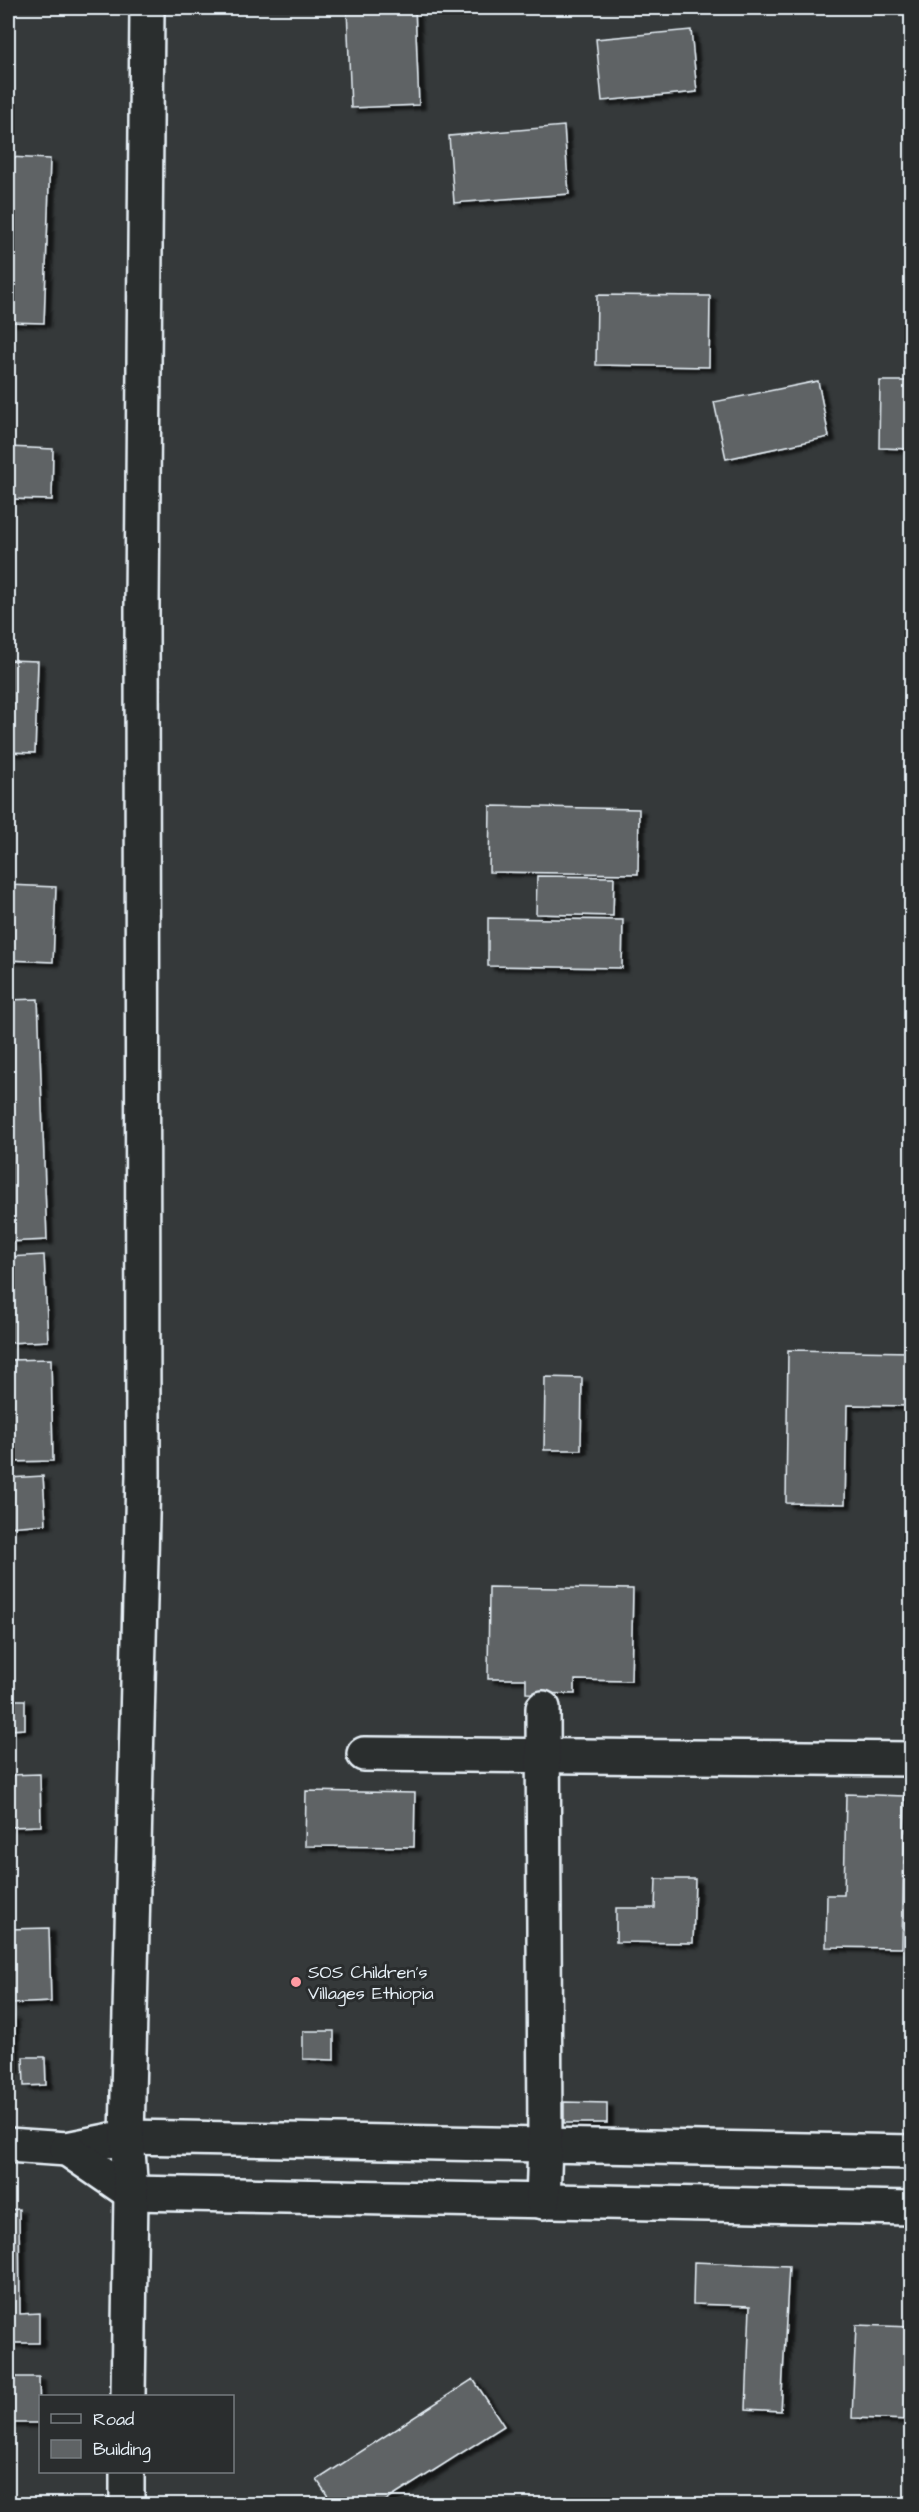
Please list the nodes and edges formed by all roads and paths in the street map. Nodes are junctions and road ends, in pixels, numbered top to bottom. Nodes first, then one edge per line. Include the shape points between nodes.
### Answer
1 (147, 8) edge
2 (543, 1708) dead end
3 (364, 1754) dead end
4 (544, 1754) junction
5 (912, 1759) edge
6 (128, 2137) junction
7 (544, 2144) junction
8 (8, 2145) edge
9 (67, 2149) junction
10 (912, 2152) edge
11 (131, 2193) junction
12 (543, 2202) junction
13 (912, 2208) edge
14 (128, 2395) edge
15 (127, 2473) edge
16 (127, 2505) edge

1 - 6 main road via 142,606 143,1475
2 - 4 main road
3 - 4 main road
4 - 5 main road
4 - 7 main road
6 - 7 main road
6 - 9 main road
6 - 11 main road
7 - 10 main road
7 - 12 main road
8 - 9 main road
9 - 11 main road
11 - 12 main road
11 - 14 main road
12 - 13 main road
15 - 16 main road

